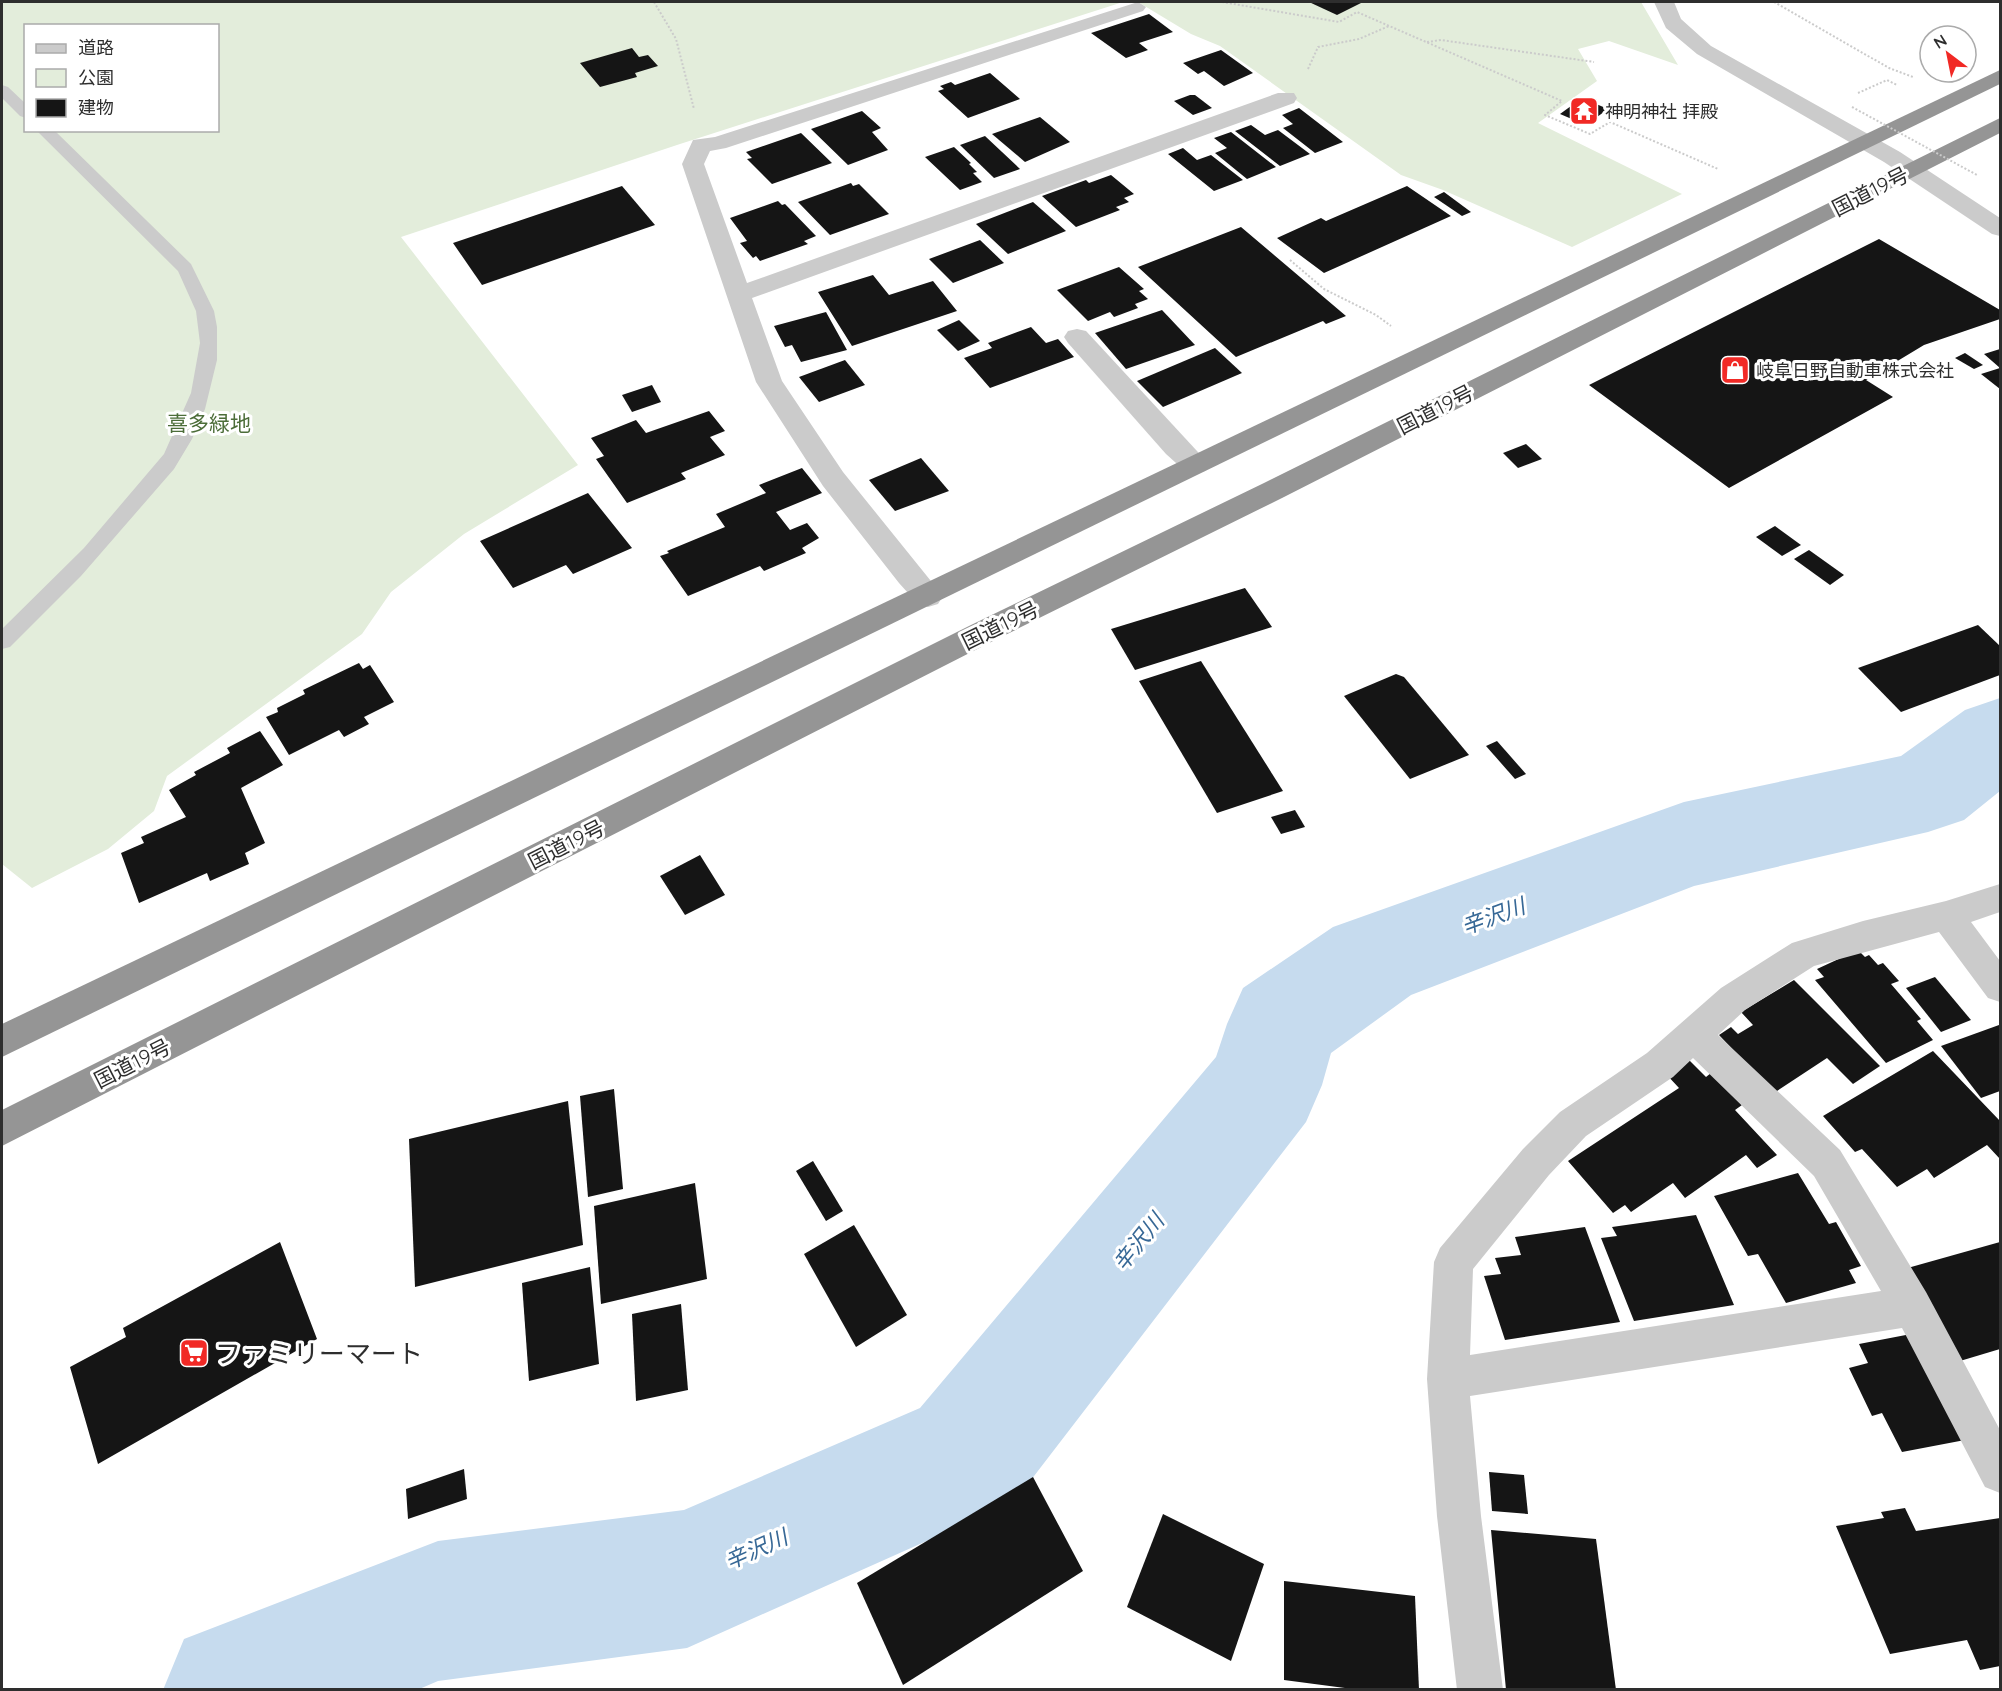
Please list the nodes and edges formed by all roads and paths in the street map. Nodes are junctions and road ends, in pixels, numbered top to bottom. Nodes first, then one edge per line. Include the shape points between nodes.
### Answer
1 (654, 2) edge
2 (1222, 2) edge
3 (1664, 2) edge
4 (1774, 2) edge
5 (1136, 7) dead end
6 (1389, 26) junction
7 (1426, 42) junction
8 (1594, 62) dead end
9 (2001, 76) edge
10 (1918, 79) edge
11 (2, 90) edge
12 (1889, 90) dead end
13 (1854, 94) dead end
14 (1286, 98) joint
15 (1861, 103) dead end
16 (24, 111) edge
17 (2001, 125) edge
18 (46, 132) edge
19 (1864, 141) junction
20 (701, 145) junction
21 (1912, 169) junction
22 (1728, 174) dead end
23 (1977, 175) dead end
24 (2001, 229) edge
25 (1290, 260) dead end
26 (738, 295) junction
27 (1398, 332) dead end
28 (1077, 337) dead end
29 (1195, 464) junction
30 (928, 596) junction
31 (2, 640) edge
32 (2001, 898) edge
33 (1946, 916) junction
34 (2001, 987) edge
35 (1692, 1034) junction
36 (2, 1041) edge
37 (2, 1129) edge
38 (1912, 1306) junction
39 (1448, 1379) junction
40 (2001, 1472) edge
41 (1480, 1689) edge

1 - 20 path via 680,43
2 - 6 path via 1339,22 1357,12
3 - 19 street via 1665,11 1680,31 1704,50
4 - 10 path via 1889,68
5 - 20 street via 718,143
6 - 7 path
6 - 14 path via 1359,39 1318,47 1306,75
7 - 8 path via 1441,40
7 - 22 path via 1562,101 1545,115 1590,134 1610,122
9 - 19 highway
11 - 16 lane
12 - 13 path via 1898,86 1887,80
14 - 26 street
15 - 23 path, bridge via 1852,107
17 - 21 highway, 国道19号
18 - 31 lane via 185,268 201,296 208,328 206,377 174,454 112,531
19 - 21 street
19 - 29 highway
20 - 26 street via 693,164
21 - 24 street
21 - 37 highway, 国道19号 via 982,633
25 - 27 path via 1324,289 1376,315
26 - 30 street via 769,382 833,479
28 - 29 street via 1176,448
29 - 30 highway
30 - 36 highway
32 - 33 street
33 - 34 street
33 - 35 street via 1804,954 1732,999
35 - 38 street via 1827,1163
35 - 39 street via 1660,1065 1573,1124 1536,1162 1454,1262
38 - 39 street
38 - 40 street
39 - 41 street via 1459,1516

